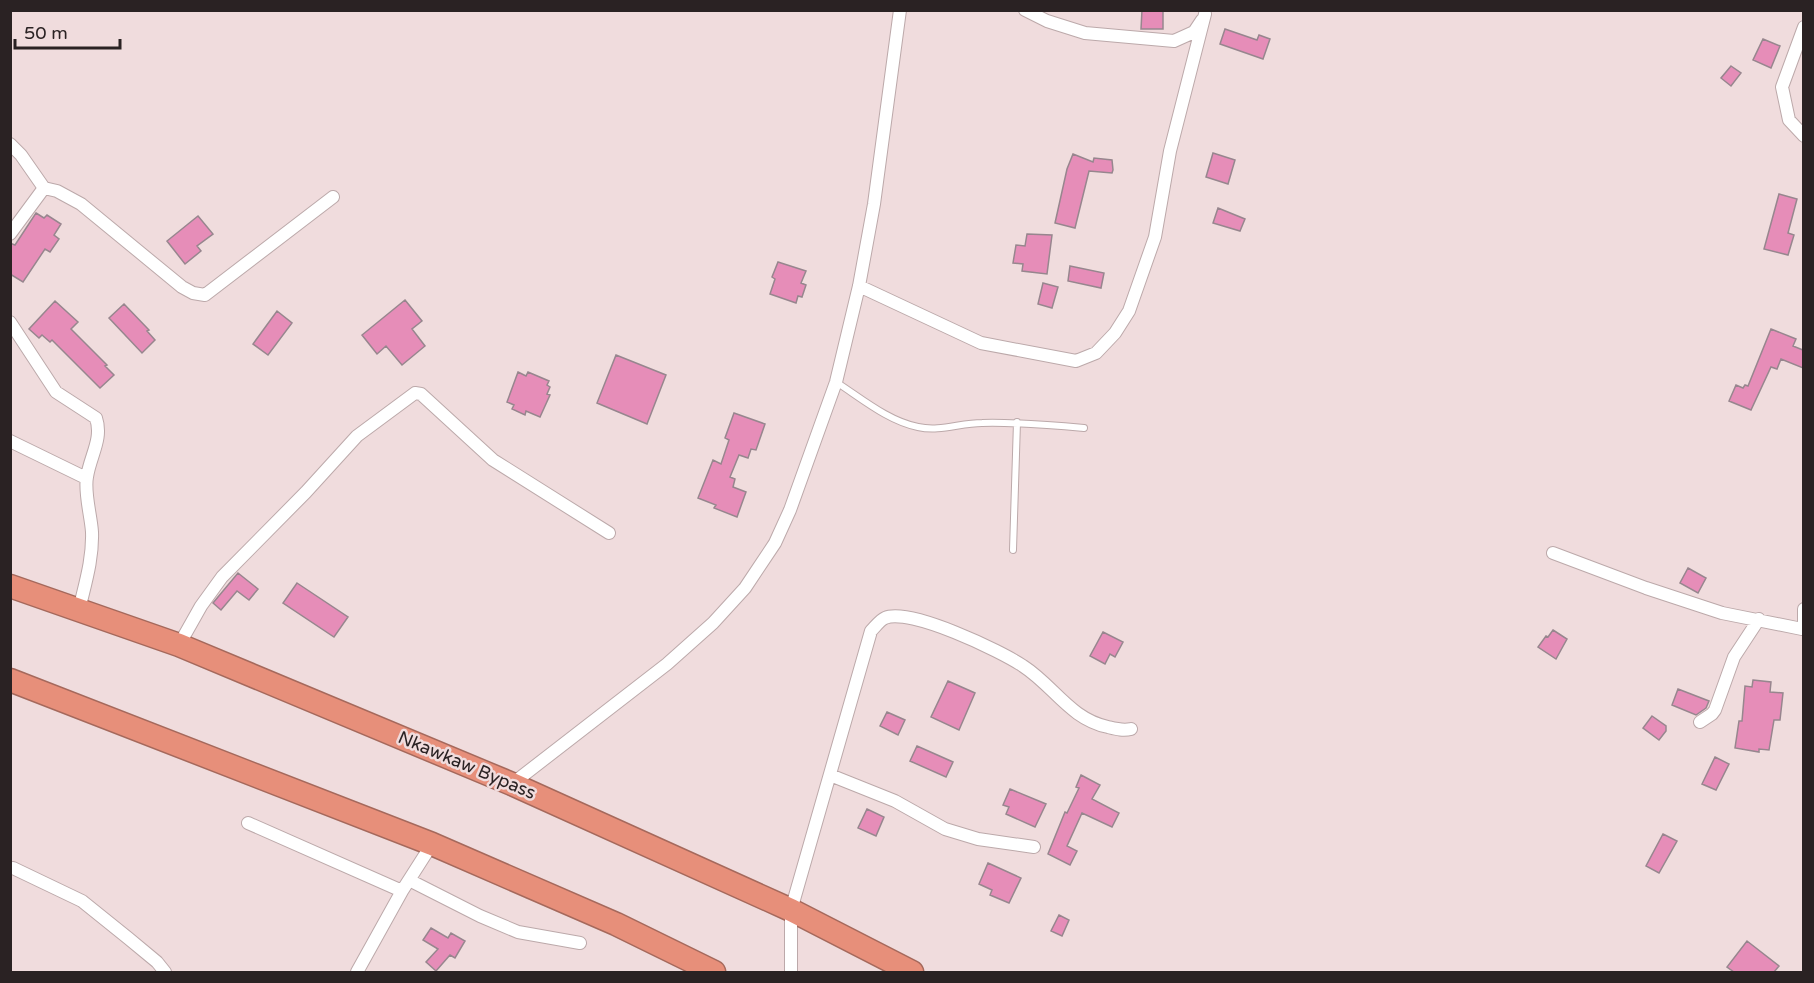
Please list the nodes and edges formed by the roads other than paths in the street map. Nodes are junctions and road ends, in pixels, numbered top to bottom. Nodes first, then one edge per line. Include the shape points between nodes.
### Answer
1 (900, 10) edge
2 (1025, 10) edge
3 (1206, 12) edge
4 (1803, 27) edge
5 (1803, 136) edge
6 (10, 144) edge
7 (44, 188) junction
8 (333, 197) dead end
9 (10, 234) edge
10 (859, 286) junction
11 (10, 322) edge
12 (836, 382) junction
13 (1017, 422) junction
14 (1084, 428) dead end
15 (10, 441) edge
16 (86, 478) junction
17 (609, 533) dead end
18 (1014, 550) dead end
19 (1552, 553) dead end
20 (10, 586) edge
21 (1803, 609) edge
22 (79, 610) junction
23 (1759, 619) junction
24 (1803, 629) edge
25 (179, 645) junction
26 (10, 680) edge
27 (1700, 722) dead end
28 (1131, 729) dead end
29 (830, 775) junction
30 (512, 784) junction
31 (248, 823) dead end
32 (432, 843) junction
33 (1034, 846) dead end
34 (13, 868) dead end
35 (406, 885) junction
36 (791, 910) junction
37 (580, 943) dead end
38 (165, 972) edge
39 (357, 972) edge
40 (714, 972) edge
41 (791, 972) edge
42 (912, 972) edge

1 - 10 street
2 - 3 street via 1086,33 1174,41 1194,32
3 - 10 street via 1170,151 1155,237 1129,311 1096,353 1076,361 981,343
4 - 5 street via 1782,87 1789,120
6 - 7 street
7 - 8 street via 81,204 182,287 205,295
7 - 9 street
10 - 12 street
11 - 16 street via 56,392 96,418 96,450
12 - 13 lane via 916,427 937,429
12 - 30 street via 790,510 775,543 746,588 667,664
13 - 14 lane
13 - 18 lane
15 - 16 street
16 - 22 street via 91,560
17 - 25 street via 494,460 421,394 415,393 357,436 222,577
19 - 23 street via 1722,613
20 - 22 highway, Nkawkaw Bypass
21 - 24 street
22 - 25 highway, Nkawkaw Bypass
23 - 24 street
23 - 27 street via 1734,657 1713,714
25 - 30 highway, Nkawkaw Bypass
26 - 32 highway
28 - 29 street via 1089,722 1024,666 996,651 936,624 885,618 872,631
29 - 33 street via 895,801 945,829 978,839
29 - 36 street
30 - 36 highway, Nkawkaw Bypass
31 - 35 street
32 - 35 street
32 - 40 highway
34 - 38 street via 82,901
35 - 37 street via 518,932
35 - 39 street
36 - 41 street
36 - 42 highway, Nkawkaw Bypass

